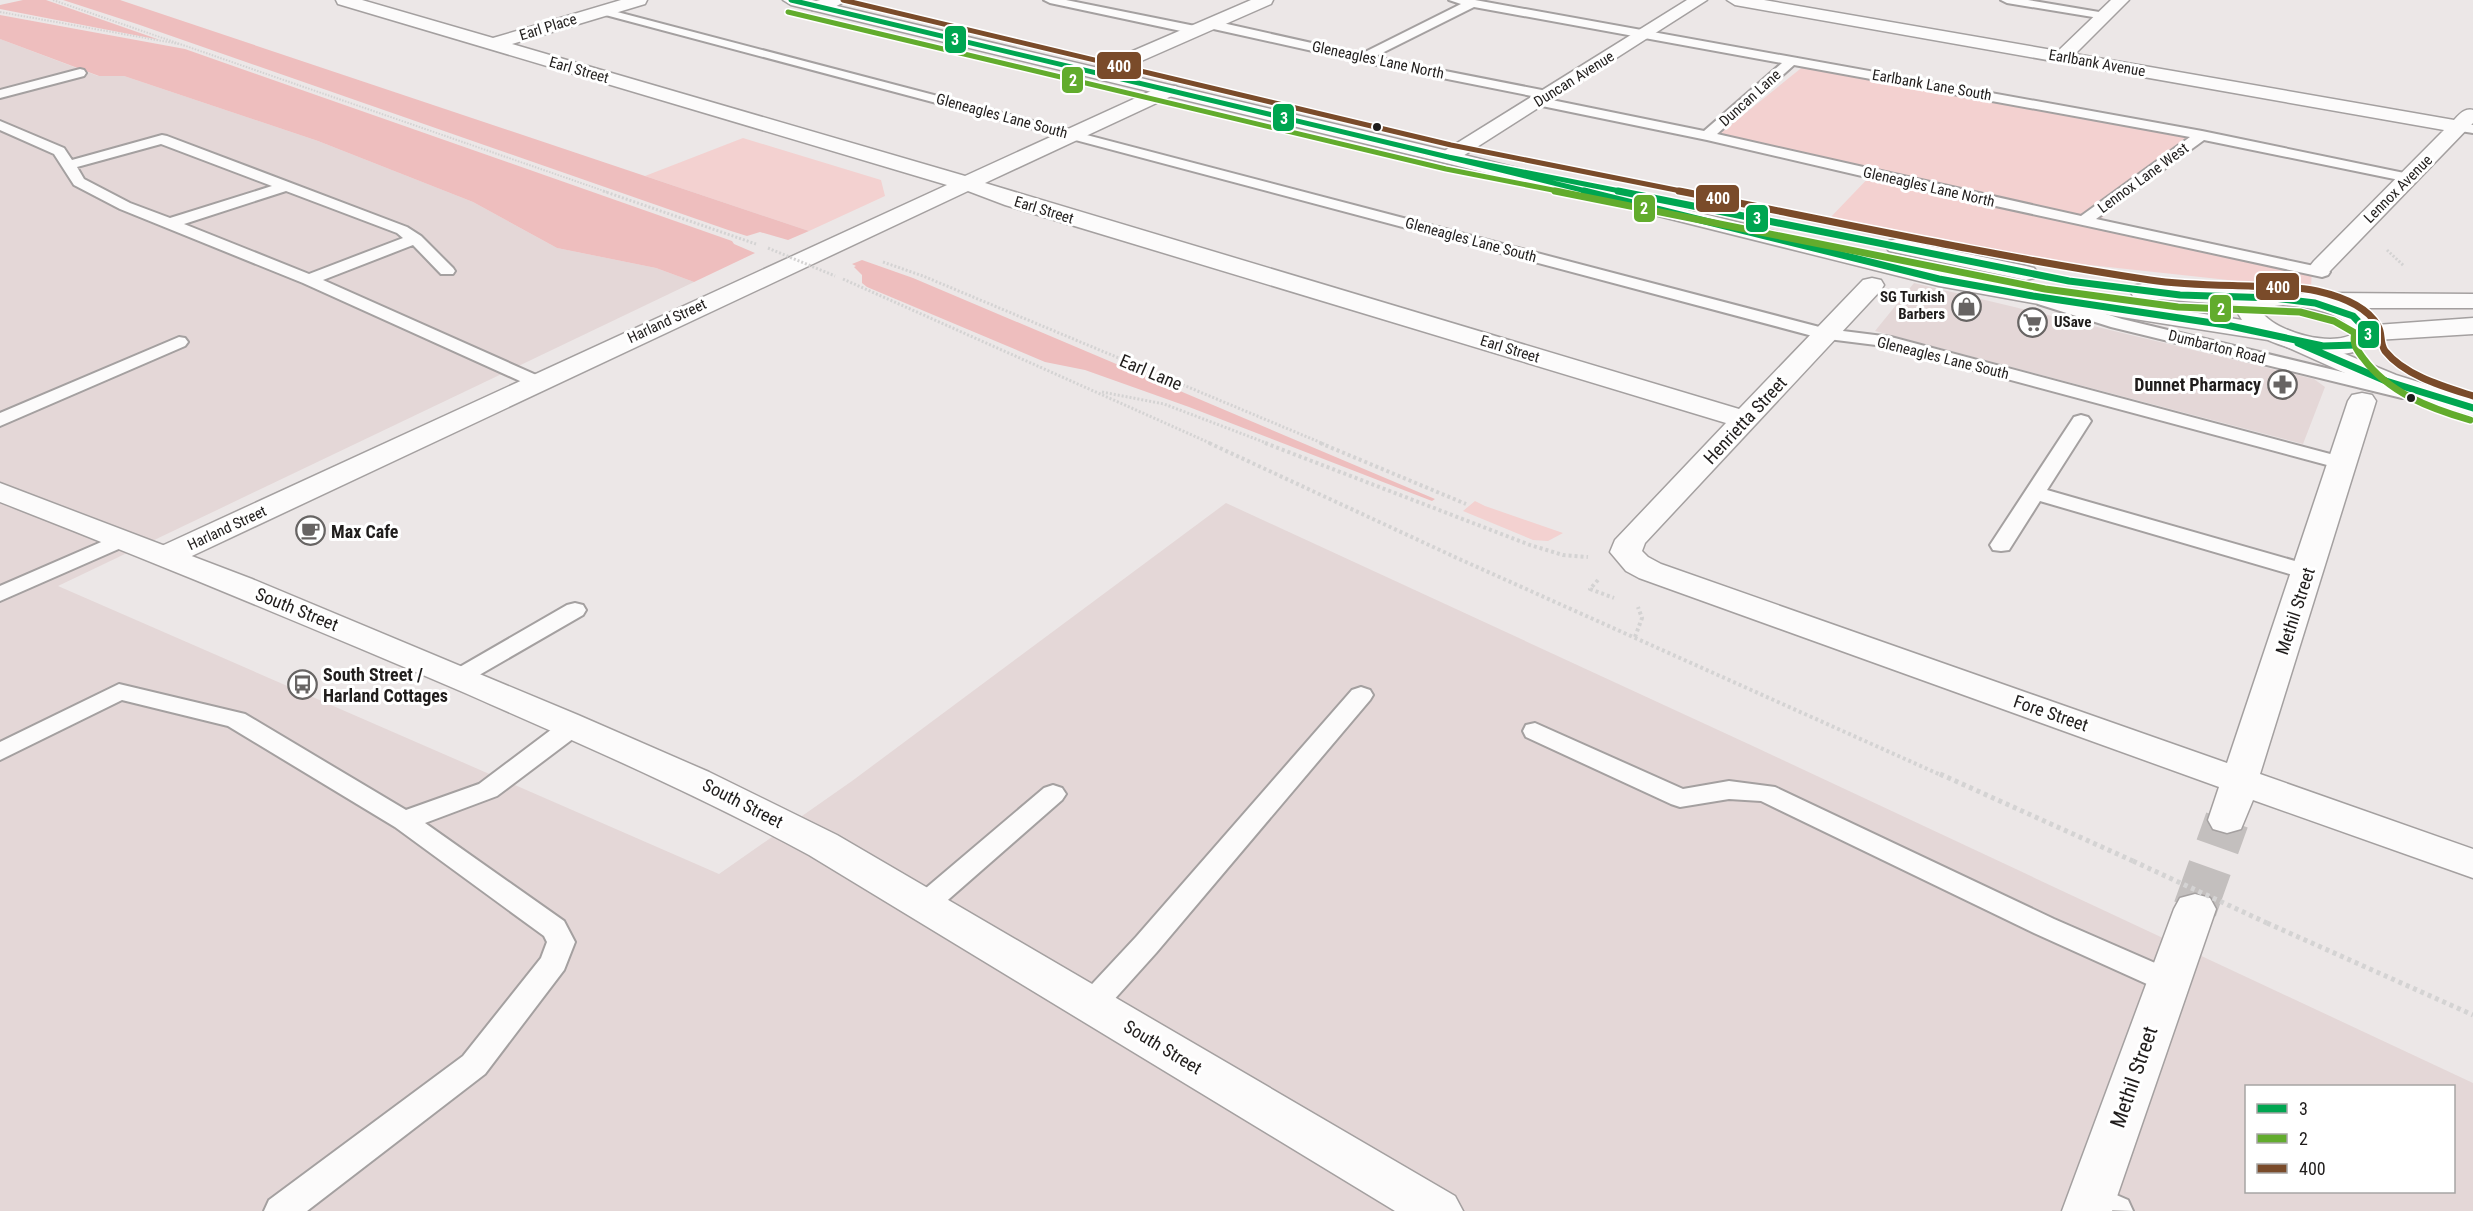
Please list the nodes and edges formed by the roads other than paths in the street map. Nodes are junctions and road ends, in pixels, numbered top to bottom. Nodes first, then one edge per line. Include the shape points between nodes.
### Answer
1 (344, 0) edge
2 (639, 0) edge
3 (791, 0) edge
4 (837, 0) edge
5 (1055, 0) edge
6 (1265, 0) edge
7 (1455, 0) edge
8 (1699, 0) edge
9 (1735, 0) edge
10 (2007, 0) edge
11 (2121, 0) edge
12 (1473, 3) junction
13 (818, 6) junction
14 (602, 11) junction
15 (2104, 16) junction
16 (1202, 27) junction
17 (1647, 34) junction
18 (492, 44) junction
19 (2062, 57) junction
20 (1362, 58) junction
21 (1792, 60) junction
22 (80, 73) dead end
23 (1098, 73) junction
24 (1169, 90) junction
25 (0, 94) edge
26 (1542, 98) junction
27 (2468, 123) edge
28 (0, 125) edge
29 (1073, 135) junction
30 (2202, 135) junction
31 (1707, 136) junction
32 (1448, 157) junction
33 (68, 165) junction
34 (2409, 178) junction
35 (968, 184) junction
36 (287, 186) junction
37 (2083, 221) junction
38 (168, 224) junction
39 (415, 239) junction
40 (2322, 269) joint
41 (447, 271) dead end
42 (309, 280) junction
43 (1872, 285) dead end
44 (2033, 296) junction
45 (2266, 300) junction
46 (2303, 300) junction
47 (2473, 301) edge
48 (2473, 326) edge
49 (1826, 334) junction
50 (2280, 336) junction
51 (2367, 336) junction
52 (179, 342) dead end
53 (537, 382) junction
54 (2437, 398) junction
55 (2362, 401) dead end
56 (2473, 409) edge
57 (0, 420) edge
58 (1745, 420) junction
59 (2081, 421) dead end
60 (2342, 463) junction
61 (0, 492) edge
62 (2035, 493) junction
63 (122, 539) junction
64 (2001, 545) dead end
65 (166, 556) junction
66 (1630, 558) joint
67 (2308, 572) junction
68 (0, 594) edge
69 (575, 610) dead end
70 (459, 677) junction
71 (1361, 695) dead end
72 (573, 726) junction
73 (1536, 731) dead end
74 (0, 752) edge
75 (2241, 780) junction
76 (1053, 794) dead end
77 (2227, 820) tunnel mouth
78 (404, 821) junction
79 (2473, 864) edge
80 (923, 906) junction
81 (2195, 909) tunnel mouth
82 (2168, 981) junction
83 (1091, 1005) junction
84 (2098, 1207) edge
85 (281, 1211) edge
86 (1438, 1211) edge

1 - 18 street, Earl Street
2 - 14 street, Earl Place
3 - 13 street, Dumbarton Road
4 - 13 street
5 - 16 lane, Gleneagles Lane North
6 - 16 street
7 - 12 lane, Earlbank Lane South
8 - 17 street, Duncan Avenue
9 - 19 street, Earlbank Avenue
10 - 15 lane
11 - 15 street
12 - 17 lane, Earlbank Lane South
12 - 20 lane
13 - 23 street, Dumbarton Road
14 - 18 street, Earl Place
14 - 29 lane, Gleneagles Lane South
15 - 19 street
16 - 20 lane, Gleneagles Lane North
16 - 23 street
17 - 21 lane, Earlbank Lane South
17 - 26 street, Duncan Avenue
18 - 35 street, Earl Street
19 - 27 street, Earlbank Avenue
20 - 26 lane, Gleneagles Lane North
21 - 30 lane, Earlbank Lane South
21 - 31 lane, Duncan Lane
22 - 25 lane
23 - 24 street, Dumbarton Road
24 - 29 street, Harland Street
24 - 32 street, Dumbarton Road
26 - 31 lane, Gleneagles Lane North
26 - 32 street, Duncan Avenue
27 - 34 street, Lennox Avenue
28 - 33 lane via 59,151
29 - 35 street, Harland Street
29 - 49 lane, Gleneagles Lane South
30 - 34 lane, Earlbank Lane South
30 - 37 lane, Lennox Lane West
31 - 37 lane, Gleneagles Lane North
32 - 44 street, Dumbarton Road via 1860,260
32 - 45 street, Dumbarton Road via 2072,282 2158,293
33 - 36 lane via 162,139
33 - 38 lane via 79,182
34 - 40 street, Lennox Avenue
35 - 53 street, Harland Street
35 - 58 street, Earl Street
36 - 38 lane
36 - 39 lane via 402,230
37 - 40 lane, Gleneagles Lane North
38 - 42 lane
39 - 41 lane
39 - 42 lane
42 - 53 lane
43 - 49 street, Henrietta Street
44 - 50 street, Dumbarton Road
44 - 56 lane, Dumbarton Road via 2117,323
45 - 46 street, Dumbarton Road
45 - 50 street via 2251,306 2250,316 2262,328
46 - 47 street, Dumbarton Road
46 - 51 street, Dumbarton Road via 2342,311 2361,322
48 - 51 street
49 - 58 street, Henrietta Street
49 - 60 lane, Gleneagles Lane South via 1885,341
50 - 51 street via 2341,346 2356,345
50 - 54 street, Dumbarton Road
51 - 54 street, Dumbarton Road via 2372,352 2389,369
52 - 57 lane
53 - 65 street, Harland Street
54 - 56 street, Dumbarton Road
55 - 60 street, Methil Street
58 - 66 street, Henrietta Street via 1631,540 1626,552
59 - 62 lane
60 - 67 street, Methil Street
61 - 63 street, South Street
62 - 64 lane
62 - 67 lane
63 - 65 street, South Street
63 - 68 lane
65 - 70 street, South Street
66 - 75 street, Fore Street via 1650,571
67 - 75 street, Methil Street
69 - 70 lane
70 - 72 street, South Street
71 - 83 lane
72 - 78 lane via 488,790
72 - 80 street, South Street via 764,813
73 - 82 lane via 1680,798 1728,790 1766,793
74 - 78 lane via 119,692 236,720
75 - 77 street, Methil Street
75 - 79 street, Fore Street
76 - 80 lane
78 - 85 lane via 554,929 561,942 554,963 474,1065
80 - 83 street, South Street
81 - 82 street, Methil Street
82 - 84 street, Methil Street
83 - 86 street, South Street

